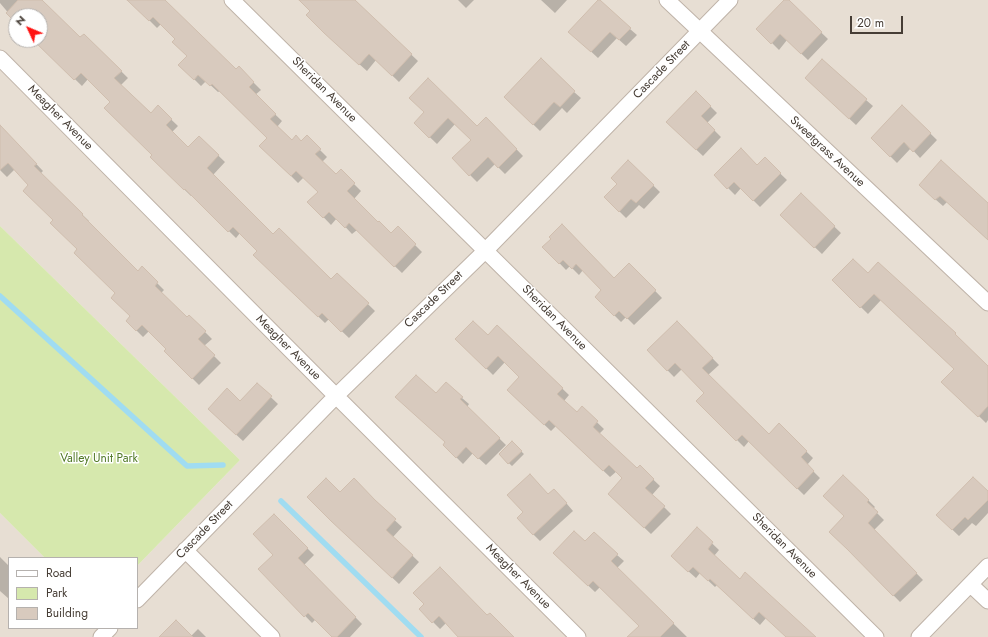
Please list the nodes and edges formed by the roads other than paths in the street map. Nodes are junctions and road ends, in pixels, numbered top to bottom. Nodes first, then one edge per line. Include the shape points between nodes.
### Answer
1 (232, 0) edge
2 (667, 0) edge
3 (730, 0) edge
4 (700, 32) junction
5 (0, 58) edge
6 (486, 250) junction
7 (988, 303) edge
8 (336, 396) junction
9 (185, 550) junction
10 (988, 566) edge
11 (971, 585) junction
12 (138, 599) edge
13 (988, 601) edge
14 (109, 629) edge
15 (101, 637) edge
16 (272, 637) edge
17 (578, 637) edge
18 (876, 637) edge
19 (919, 637) edge

1 - 6 street, Sheridan Avenue
2 - 4 street, Sweetgrass Avenue
3 - 4 street, Cascade Street
4 - 6 street, Cascade Street
4 - 7 street, Sweetgrass Avenue
5 - 8 street, Meagher Avenue
6 - 8 street, Cascade Street
6 - 18 street, Sheridan Avenue
8 - 9 street, Cascade Street
8 - 17 street, Meagher Avenue
9 - 12 street, Cascade Street
9 - 16 street
10 - 11 street
11 - 13 street
11 - 19 street
14 - 15 street

